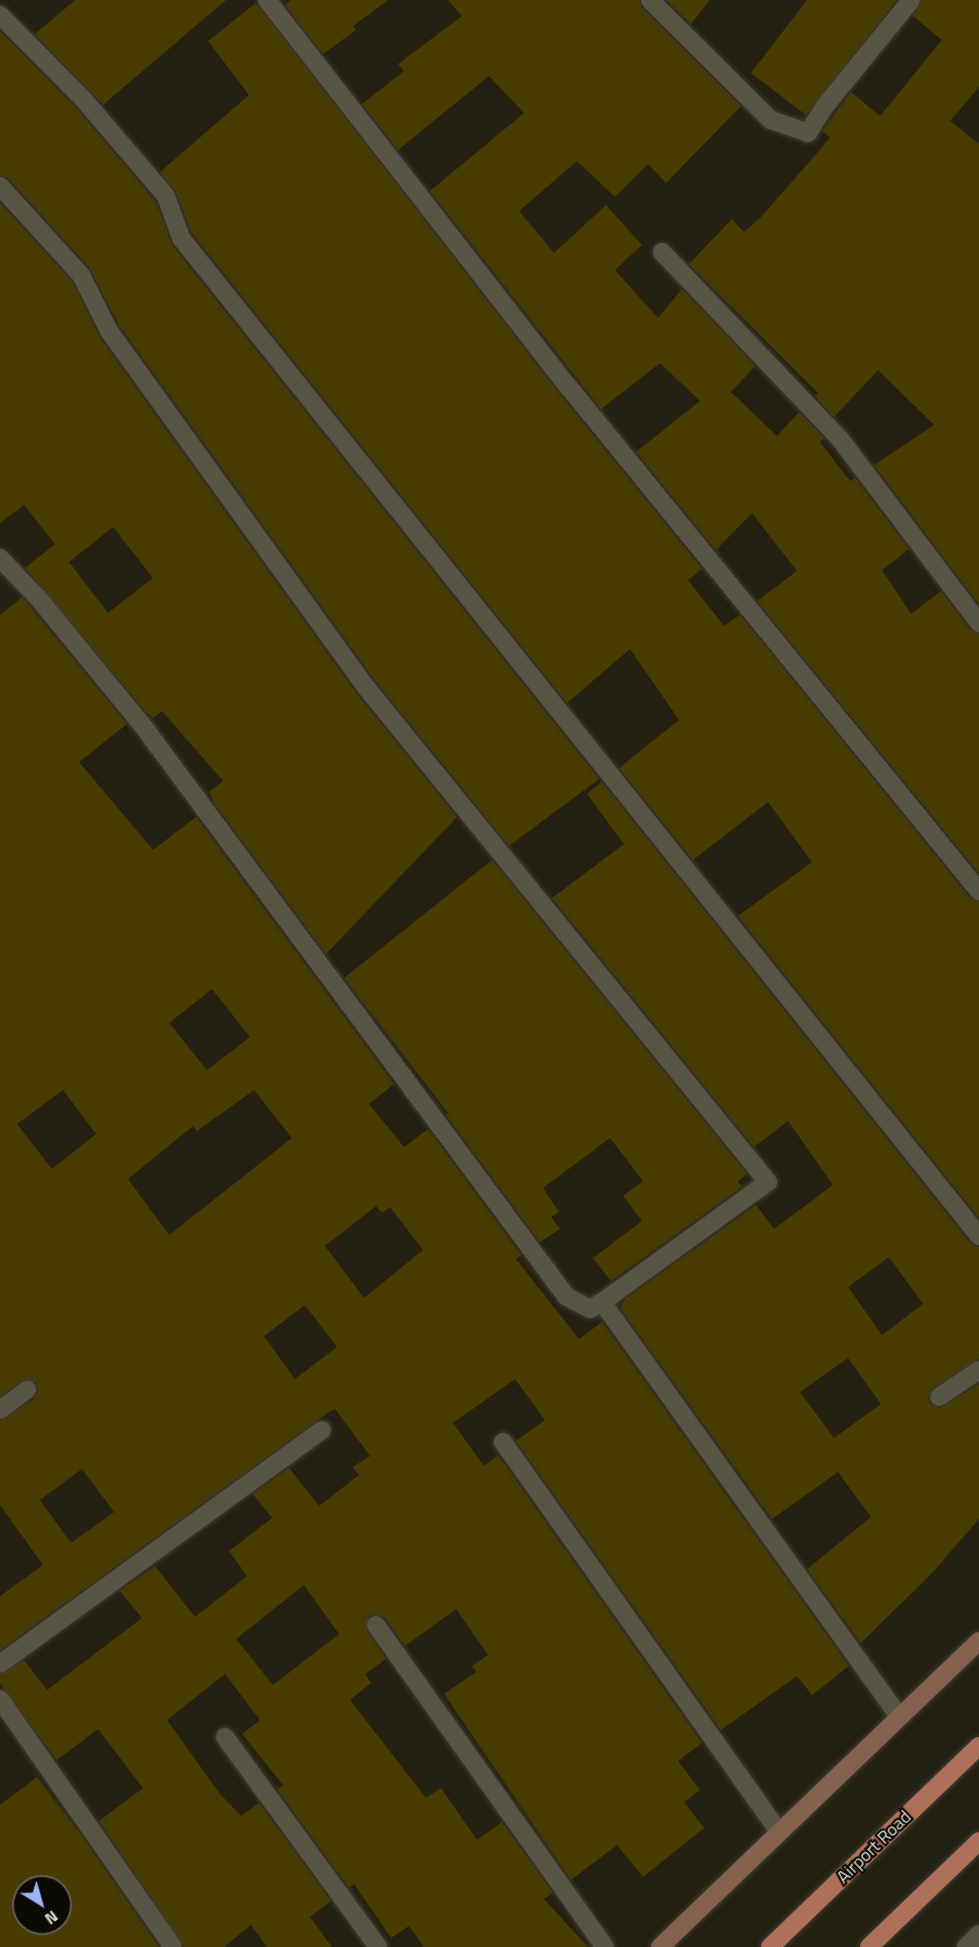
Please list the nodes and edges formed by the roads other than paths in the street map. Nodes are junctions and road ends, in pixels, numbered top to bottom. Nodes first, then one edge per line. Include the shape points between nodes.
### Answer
1 (267, 0) edge
2 (650, 0) edge
3 (911, 0) edge
4 (0, 15) edge
5 (0, 186) edge
6 (662, 252) dead end
7 (0, 558) edge
8 (979, 623) edge
9 (979, 891) edge
10 (979, 1236) edge
11 (602, 1302) junction
12 (979, 1370) edge
13 (27, 1390) dead end
14 (939, 1397) dead end
15 (0, 1410) edge
16 (322, 1430) dead end
17 (503, 1442) dead end
18 (376, 1625) dead end
19 (979, 1641) edge
20 (0, 1664) edge
21 (0, 1699) edge
22 (898, 1716) junction
23 (225, 1737) dead end
24 (979, 1746) edge
25 (779, 1832) junction
26 (979, 1841) edge
27 (979, 1934) edge
28 (173, 1947) edge
29 (378, 1947) edge
30 (605, 1947) edge
31 (660, 1947) edge
32 (770, 1947) edge
33 (869, 1947) edge
34 (966, 1947) edge

1 - 9 street via 567,385
2 - 3 street via 771,120 808,133 825,106
4 - 10 street via 84,100 166,196 180,238
5 - 11 street via 81,275 109,331 365,686 768,1182
6 - 8 street via 840,439
7 - 11 street via 39,599 143,726 566,1296 590,1309
11 - 22 street
12 - 14 street
13 - 15 street
16 - 20 street
17 - 25 street
18 - 30 street
19 - 22 street
21 - 28 street
22 - 25 street
23 - 29 street
24 - 32 main road, Airport Road
25 - 31 street
26 - 33 main road
27 - 34 street

